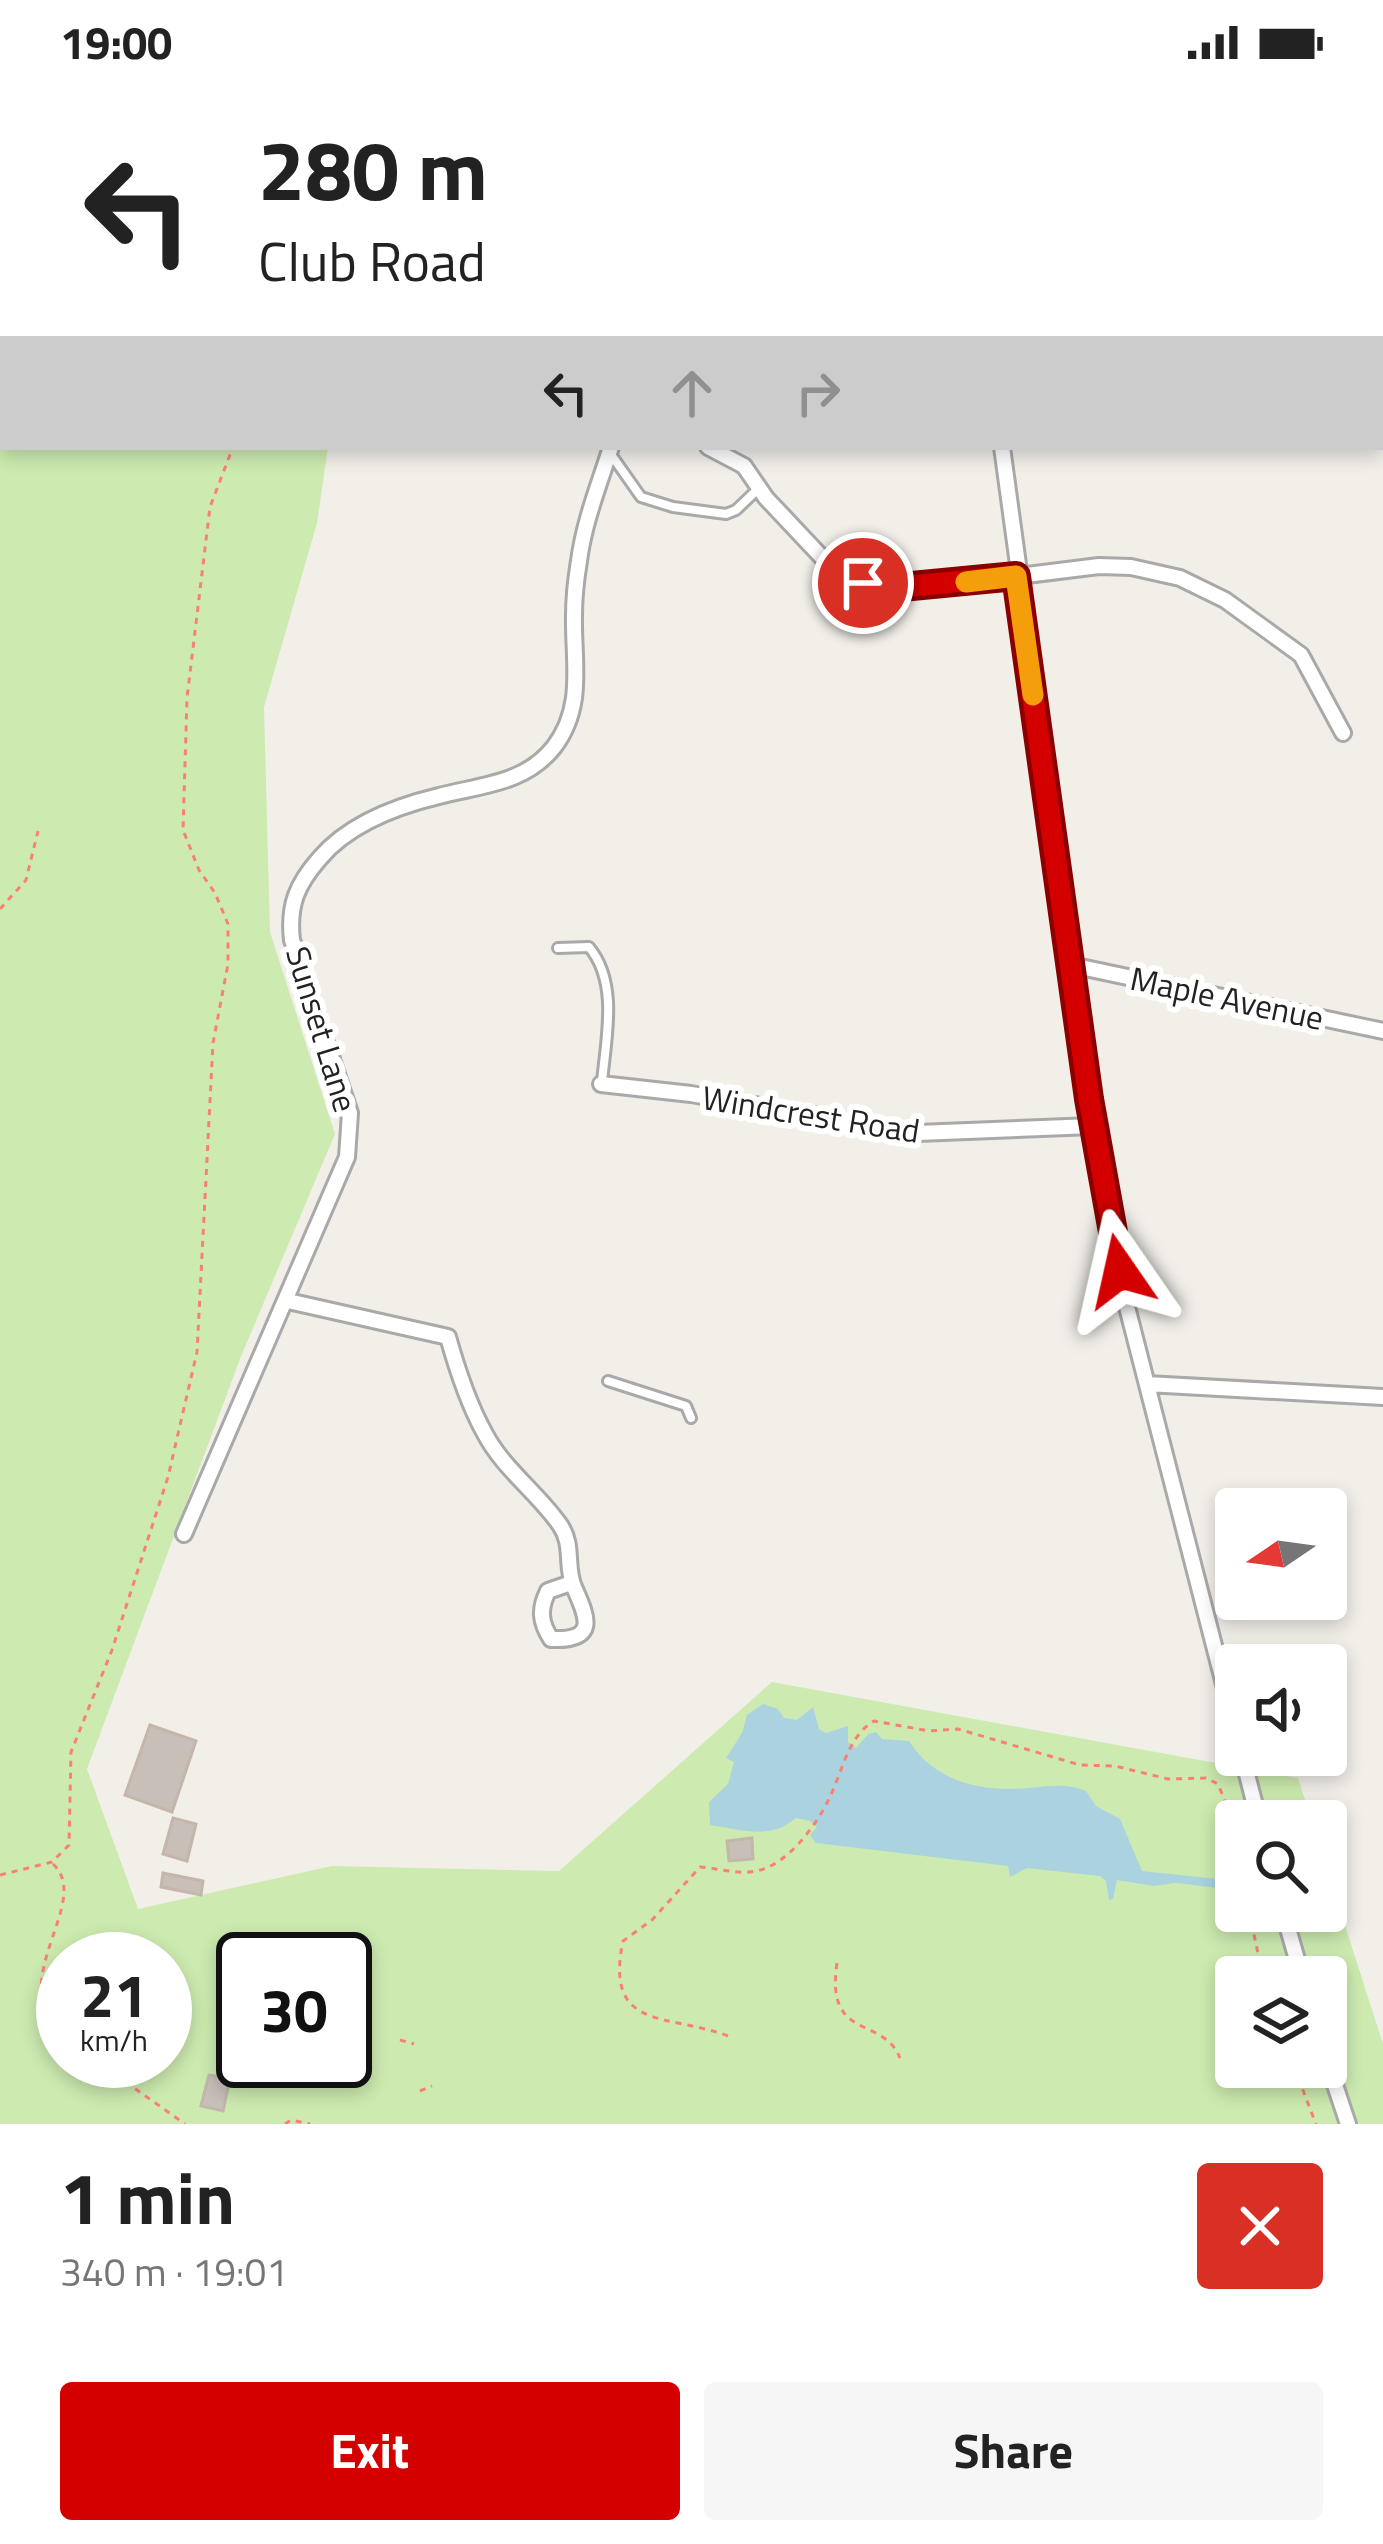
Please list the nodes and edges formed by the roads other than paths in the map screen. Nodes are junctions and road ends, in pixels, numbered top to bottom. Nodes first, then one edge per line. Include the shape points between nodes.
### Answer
1 (610, 450) edge
2 (714, 450) edge
3 (1002, 450) edge
4 (759, 488) junction
5 (1016, 576) junction
6 (1343, 733) dead end
7 (558, 948) dead end
8 (1071, 965) junction
9 (1383, 1031) edge
10 (602, 1084) joint
11 (1093, 1126) junction
12 (288, 1300) junction
13 (608, 1381) dead end
14 (1147, 1384) junction
15 (1383, 1397) edge
16 (692, 1418) dead end
17 (184, 1534) dead end
18 (572, 1582) dead end
19 (1215, 1649) edge
20 (1336, 2088) edge
21 (1348, 2124) edge

1 - 4 lane via 641,497 673,507 726,514
1 - 12 street, Sunset Lane via 579,559 578,688 556,744 525,774 392,810 333,842 295,893 292,940 352,1126
2 - 4 street via 744,466
3 - 5 street
4 - 5 street via 831,567 863,583 891,588
5 - 6 street via 1130,567 1226,600 1301,656
5 - 8 street
7 - 10 lane via 589,947 603,964
8 - 9 street, Maple Avenue
8 - 11 street
10 - 11 street, Windcrest Road via 918,1133
11 - 14 street
12 - 17 street, Sunset Lane
12 - 18 street via 448,1337 484,1432 561,1525
13 - 16 lane via 686,1406
14 - 15 street
14 - 19 street
20 - 21 street

